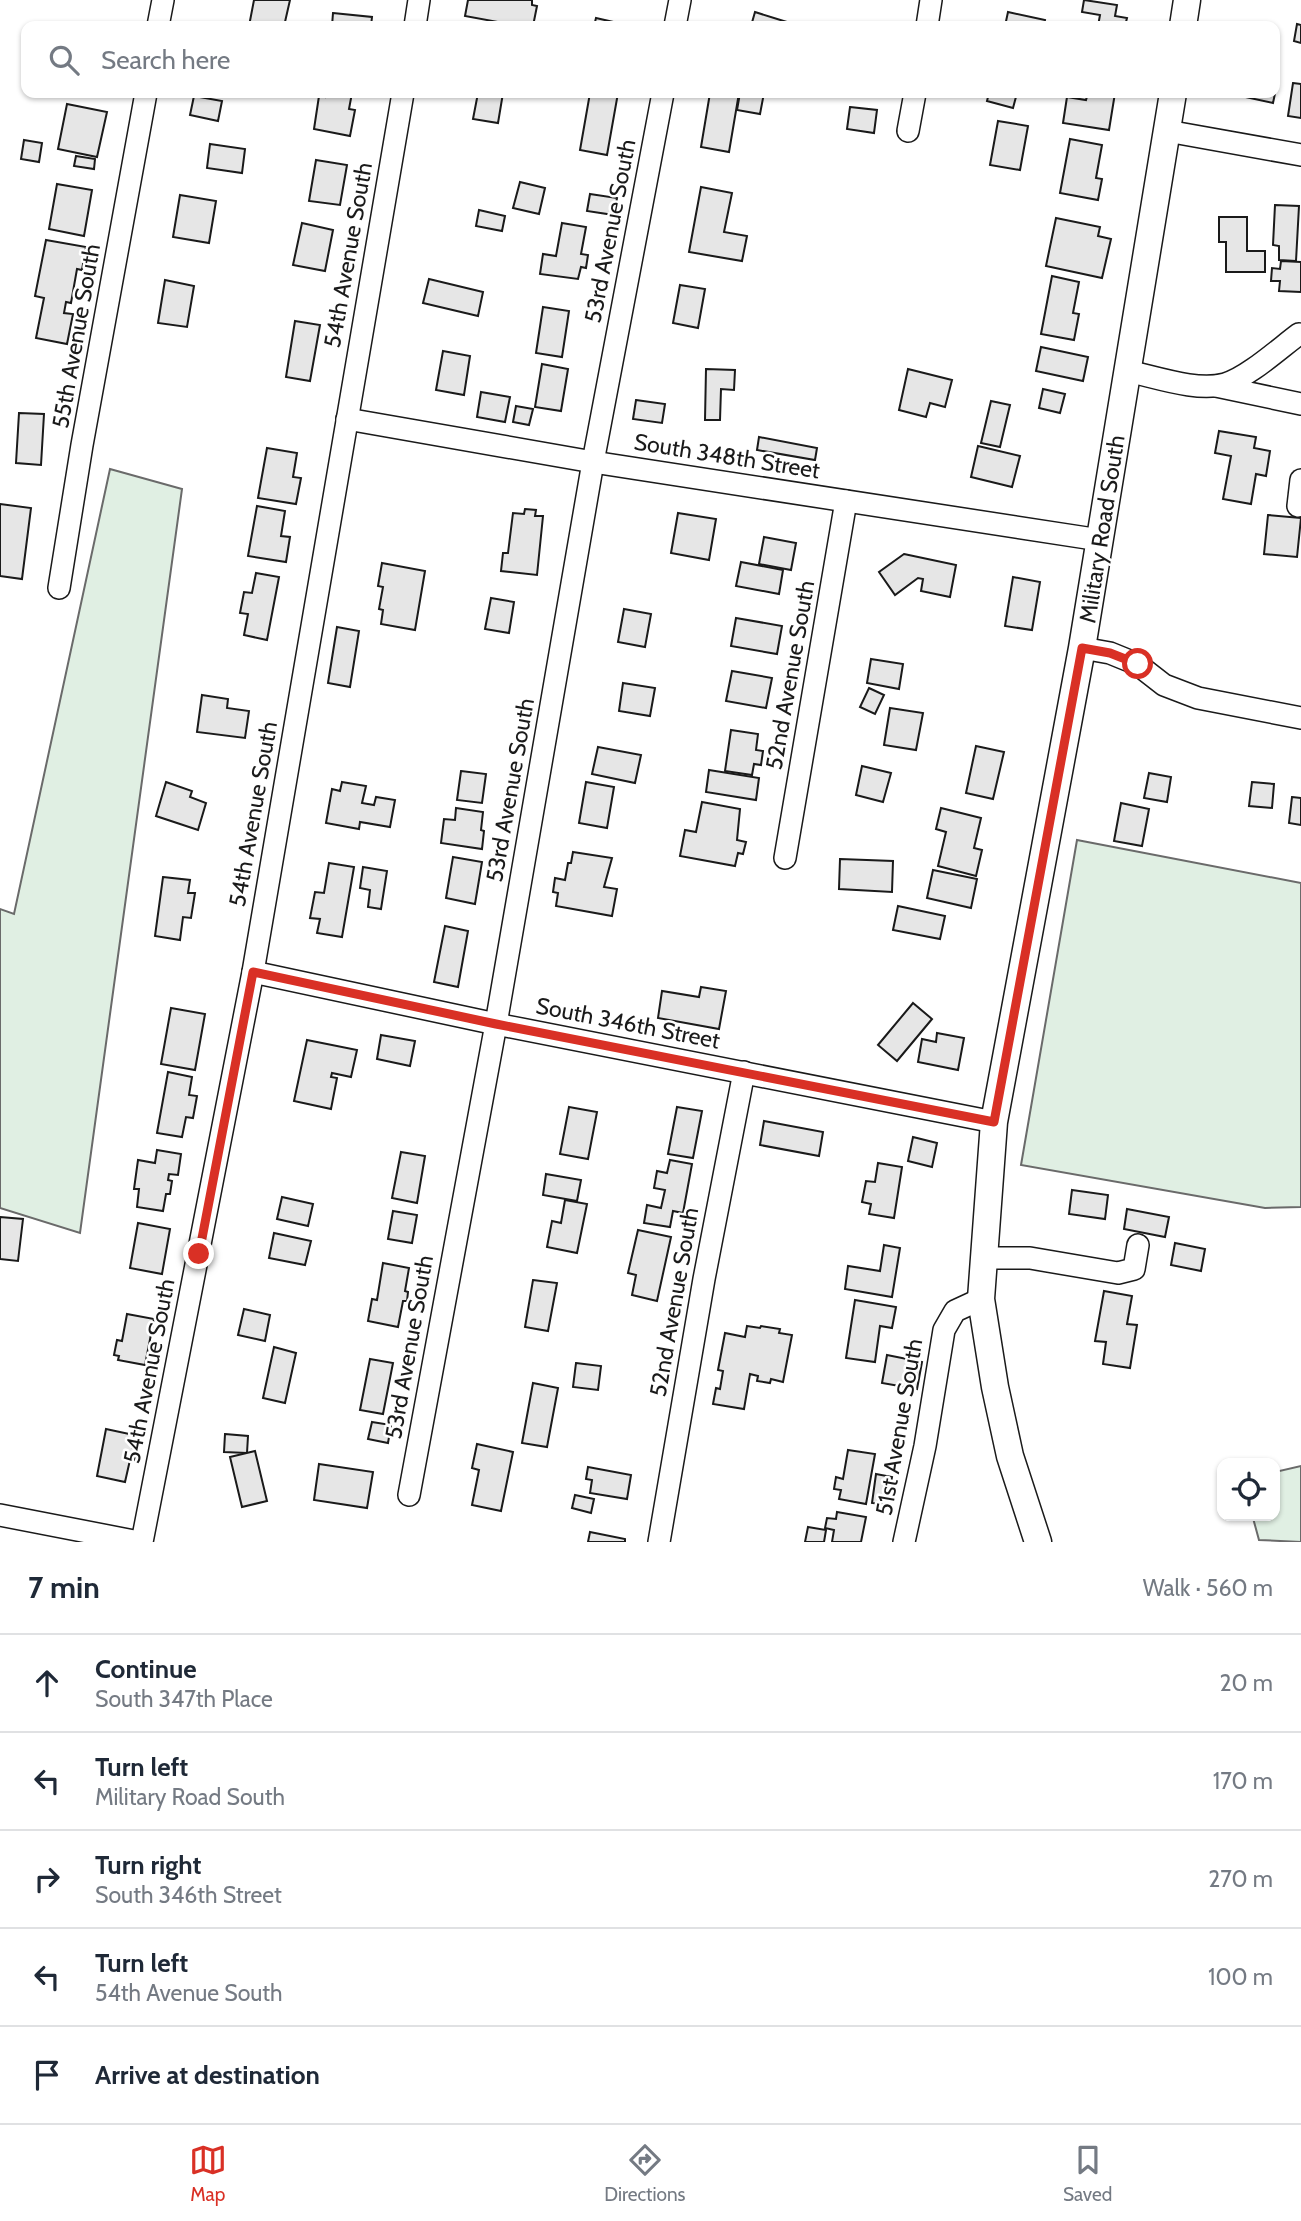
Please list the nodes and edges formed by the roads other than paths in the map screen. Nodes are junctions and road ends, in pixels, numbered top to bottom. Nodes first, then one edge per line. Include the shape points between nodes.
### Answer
1 (163, 0) edge
2 (419, 0) edge
3 (680, 0) edge
4 (931, 0) edge
5 (1187, 0) edge
6 (159, 21) edge
7 (416, 21) edge
8 (676, 21) edge
9 (928, 21) edge
10 (1184, 21) edge
11 (145, 98) edge
12 (402, 98) edge
13 (662, 98) edge
14 (914, 98) edge
15 (1172, 98) edge
16 (908, 131) dead end
17 (1167, 131) junction
18 (1301, 155) edge
19 (1299, 334) dead end
20 (1127, 371) junction
21 (1214, 385) junction
22 (1301, 404) edge
23 (347, 419) junction
24 (593, 462) junction
25 (1301, 480) edge
26 (846, 501) junction
27 (1298, 506) dead end
28 (1100, 540) junction
29 (59, 588) dead end
30 (1082, 648) junction
31 (1301, 718) edge
32 (785, 858) dead end
33 (253, 972) junction
34 (496, 1024) junction
35 (744, 1072) junction
36 (994, 1122) junction
37 (1138, 1245) dead end
38 (984, 1258) junction
39 (981, 1299) junction
40 (409, 1495) dead end
41 (0, 1516) edge
42 (141, 1542) edge
43 (659, 1542) edge
44 (904, 1542) edge
45 (1038, 1542) edge

1 - 6 street
2 - 7 street
3 - 8 street
4 - 9 street
5 - 10 main road
11 - 29 street, 55th Avenue South
12 - 23 street, 54th Avenue South
13 - 24 street, 53rd Avenue South
14 - 16 street
15 - 17 main road, Military Road South
17 - 18 street
17 - 20 main road, Military Road South
19 - 21 street via 1260,365 1227,384
20 - 21 street via 1201,387
20 - 28 main road, Military Road South
21 - 22 street
23 - 24 street, South 348th Street
23 - 33 street, 54th Avenue South
24 - 26 street, South 348th Street
24 - 34 street, 53rd Avenue South
25 - 27 street
26 - 28 street, South 348th Street
26 - 32 street, 52nd Avenue South
28 - 30 main road, Military Road South
30 - 31 street via 1138,664 1164,685 1198,698
30 - 36 main road, Military Road South
33 - 34 street, South 346th Street
33 - 42 street, 54th Avenue South
34 - 35 street, South 346th Street
34 - 40 street, 53rd Avenue South
35 - 36 street, South 346th Street
35 - 43 street, 52nd Avenue South
36 - 38 main road, Military Road South
37 - 38 street via 1134,1269 1118,1273 1030,1258
38 - 39 main road, Military Road South
39 - 44 street, 51st Avenue South via 955,1311 944,1330
39 - 45 main road, Military Road South via 1010,1456
41 - 42 street

